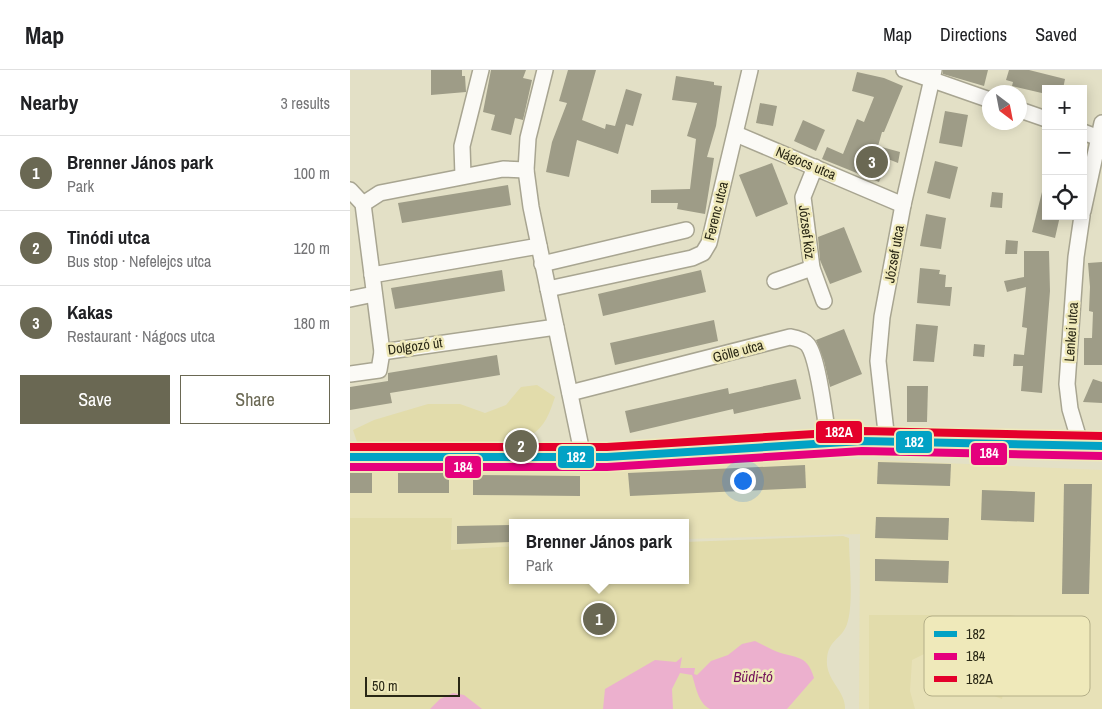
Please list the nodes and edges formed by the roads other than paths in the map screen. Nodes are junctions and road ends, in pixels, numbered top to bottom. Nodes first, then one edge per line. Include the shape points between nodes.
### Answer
1 (481, 70) edge
2 (545, 70) edge
3 (750, 70) edge
4 (904, 70) edge
5 (933, 75) edge
6 (982, 96) edge
7 (1027, 112) edge
8 (1042, 118) edge
9 (1100, 130) edge
10 (1087, 132) edge
11 (736, 134) junction
12 (815, 167) junction
13 (526, 170) junction
14 (463, 176) junction
15 (350, 190) edge
16 (1087, 192) edge
17 (363, 204) junction
18 (903, 205) junction
19 (1081, 220) edge
20 (686, 230) dead end
21 (539, 246) junction
22 (542, 264) junction
23 (812, 268) junction
24 (372, 274) junction
25 (775, 281) dead end
26 (548, 289) junction
27 (374, 294) junction
28 (350, 299) edge
29 (824, 301) dead end
30 (556, 327) junction
31 (382, 352) junction
32 (350, 374) edge
33 (570, 394) junction
34 (887, 441) junction
35 (829, 442) junction
36 (1081, 446) junction
37 (1102, 446) edge
38 (350, 457) edge
39 (583, 457) junction

1 - 14 street via 462,146
2 - 13 street via 528,138
3 - 11 street, Ferenc utca
4 - 5 street
5 - 6 street
5 - 18 street, József utca
7 - 8 street
9 - 10 street
9 - 16 street
11 - 12 street, Nágocs utca
11 - 26 street, Ferenc utca via 704,253
12 - 18 street, Nágocs utca
12 - 23 street, József köz via 803,197
13 - 14 street via 503,169
13 - 21 street
14 - 17 street via 380,193
15 - 17 street
17 - 24 street, Dolgozó út
18 - 34 street, József utca via 882,317 878,361
19 - 36 street, Lenkei utca via 1067,384 1070,409
20 - 22 street
21 - 22 street
21 - 24 street
22 - 26 street
23 - 25 street, József köz
23 - 29 street, József köz
24 - 27 street, Dolgozó út
26 - 30 street
27 - 28 street
27 - 31 street, Dolgozó út
30 - 31 street, Dolgozó út
30 - 33 street
31 - 32 street via 379,370
33 - 35 street, Gölle utca via 790,337 808,345 814,359
33 - 39 street
34 - 35 street
34 - 36 street
35 - 39 street
36 - 37 street
38 - 39 street

